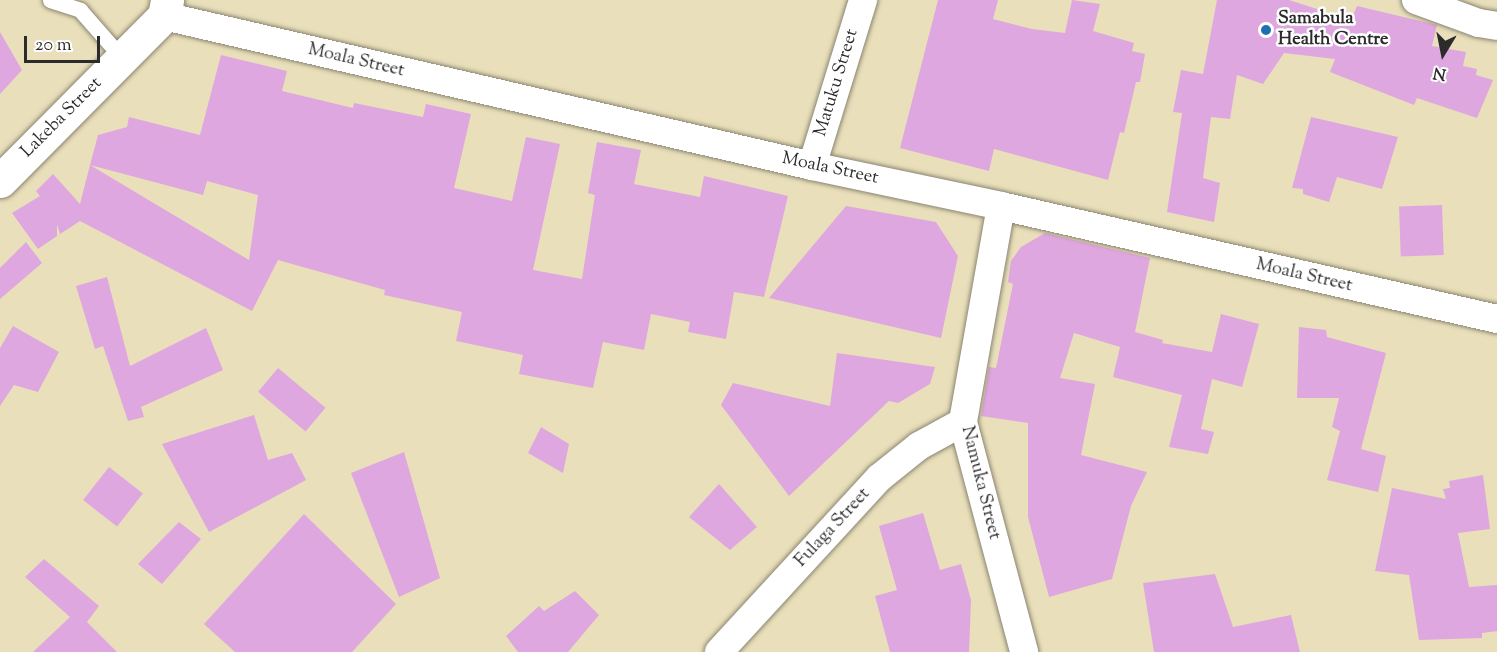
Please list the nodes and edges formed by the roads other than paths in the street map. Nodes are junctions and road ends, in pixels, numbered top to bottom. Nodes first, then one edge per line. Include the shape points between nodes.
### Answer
1 (50, 0) edge
2 (863, 0) edge
3 (1416, 0) edge
4 (165, 8) edge
5 (1497, 26) edge
6 (122, 58) junction
7 (812, 166) junction
8 (0, 181) edge
9 (1001, 206) junction
10 (1497, 319) edge
11 (963, 422) junction
12 (718, 652) edge
13 (1024, 652) edge

1 - 6 lane via 80,10
2 - 7 street, Matuku Street
3 - 5 street
4 - 6 main road, Lakeba Street
4 - 7 street, Moala Street
6 - 8 main road, Lakeba Street
7 - 9 street, Moala Street
9 - 10 street, Moala Street
9 - 11 street, Namuka Street
11 - 12 street, Fulaga Street via 919,446 879,478
11 - 13 street, Namuka Street

